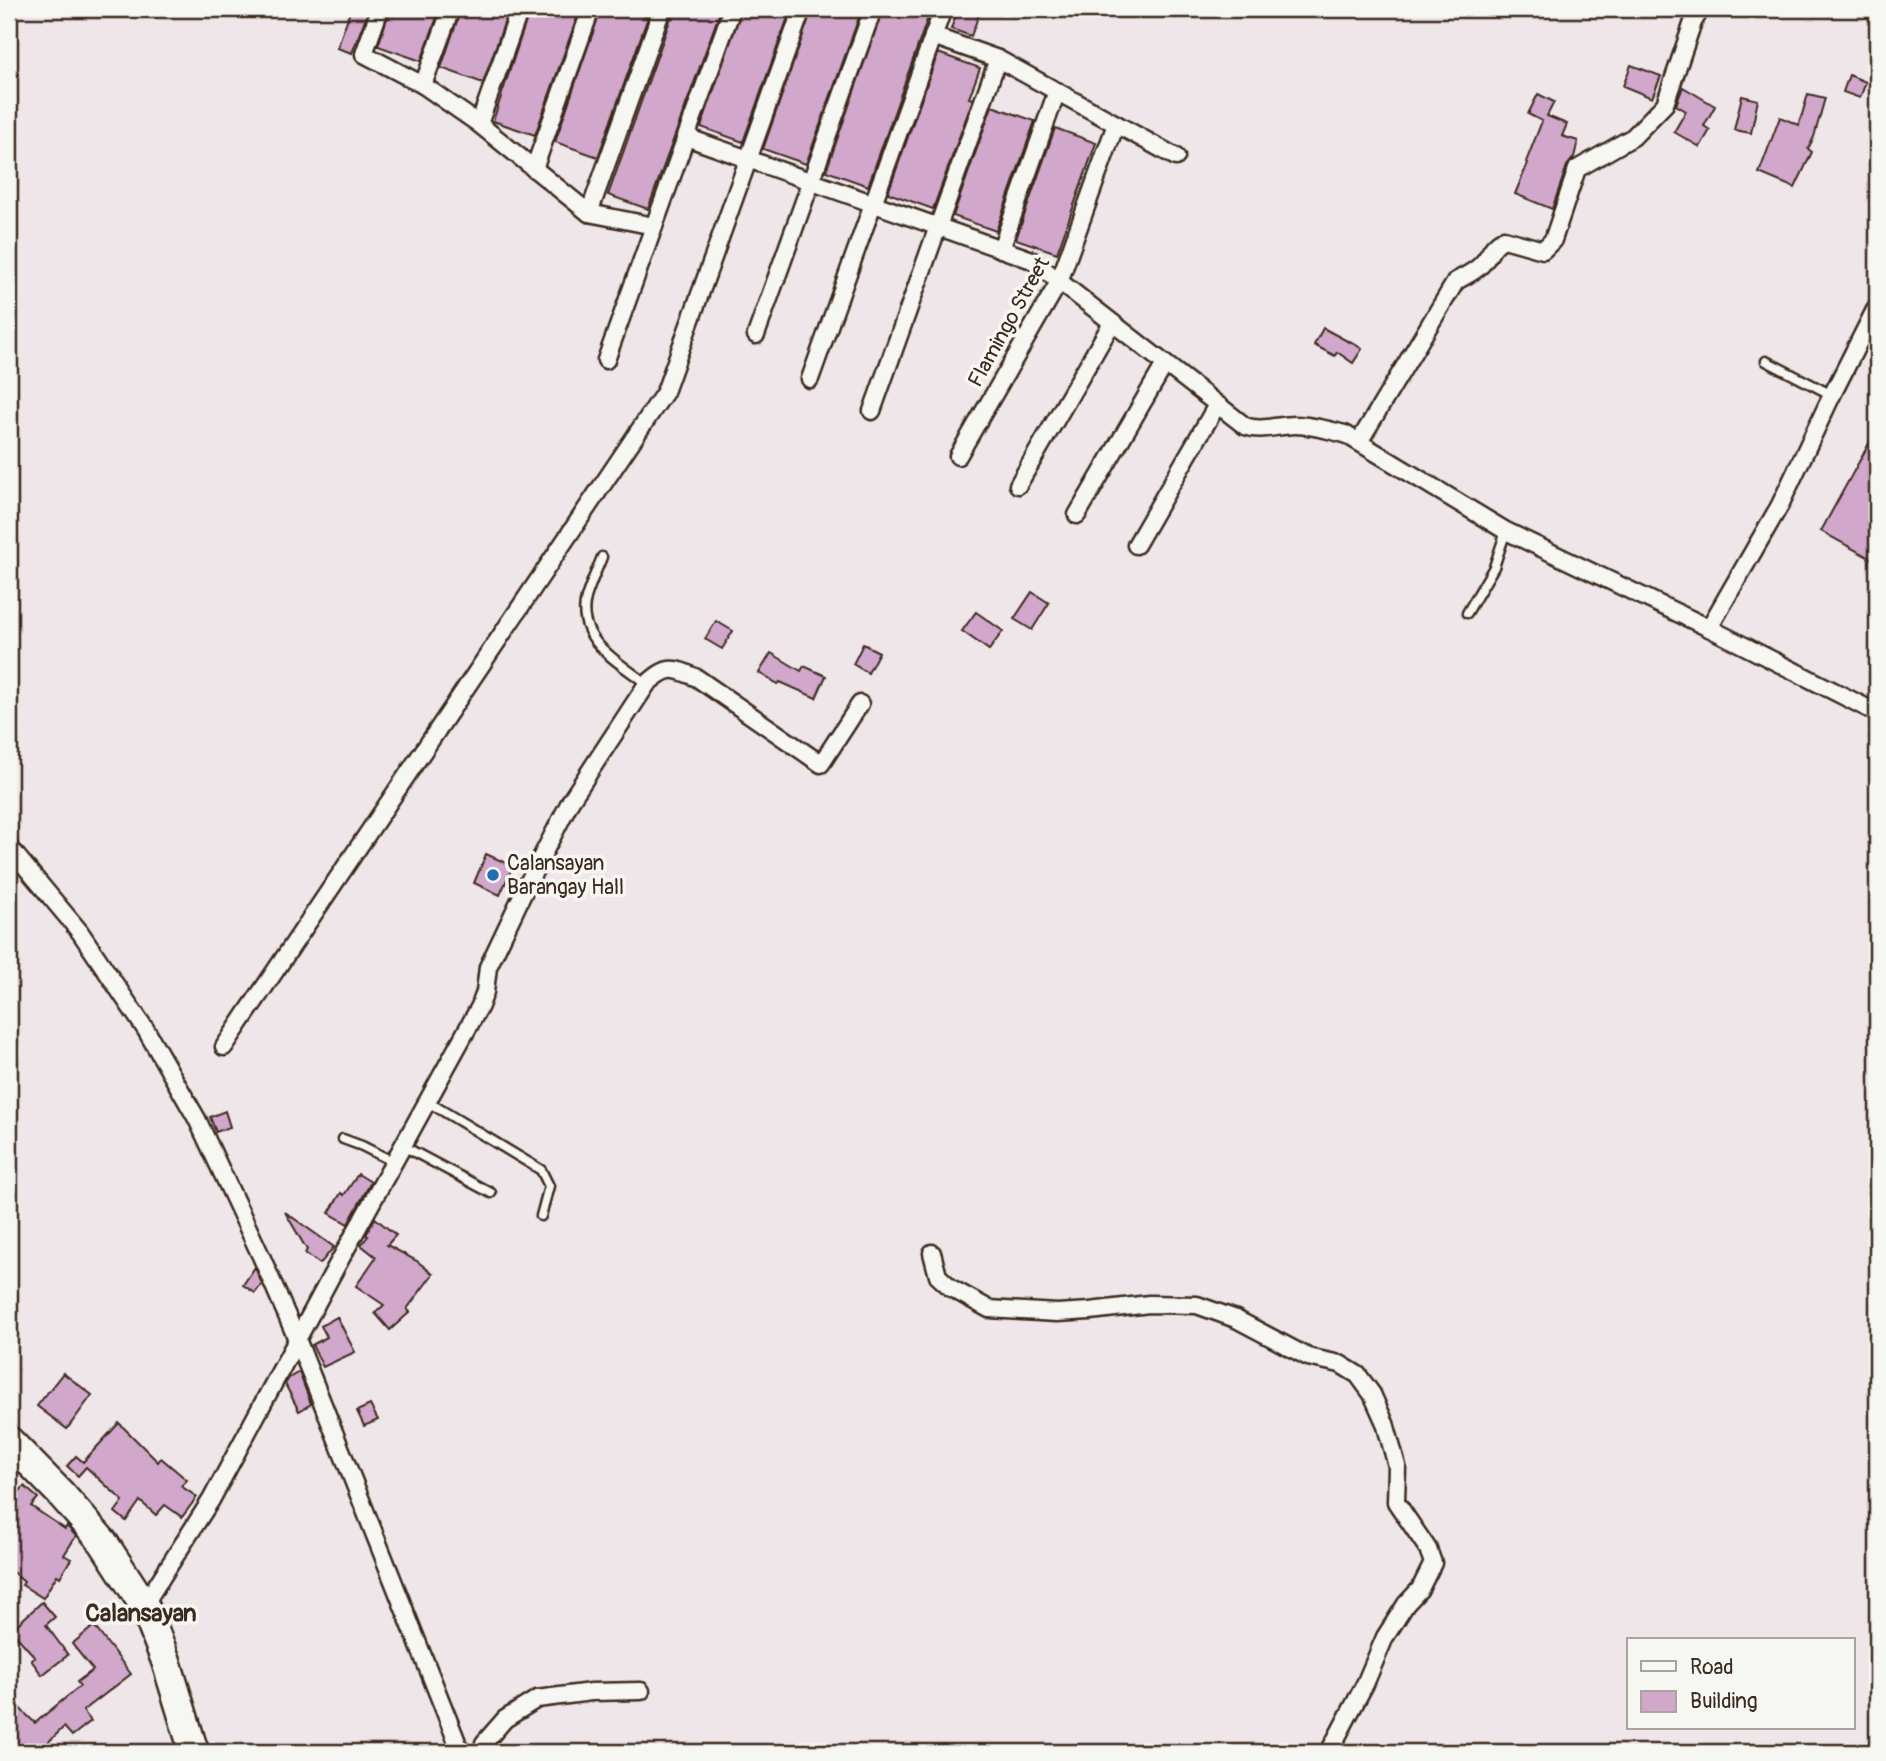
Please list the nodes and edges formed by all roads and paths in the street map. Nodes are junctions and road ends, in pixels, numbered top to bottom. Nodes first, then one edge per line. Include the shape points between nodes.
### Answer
1 (380, 9) edge
2 (450, 9) edge
3 (520, 9) edge
4 (591, 9) edge
5 (662, 9) edge
6 (732, 9) edge
7 (802, 9) edge
8 (873, 9) edge
9 (943, 9) edge
10 (1701, 9) edge
11 (933, 36) junction
12 (998, 59) junction
13 (423, 85) junction
14 (1057, 91) junction
15 (479, 124) junction
16 (1116, 124) junction
17 (686, 137) junction
18 (1176, 157) dead end
19 (748, 159) junction
20 (534, 169) junction
21 (811, 181) junction
22 (873, 204) junction
23 (589, 213) junction
24 (654, 226) junction
25 (938, 227) junction
26 (1000, 249) junction
27 (1059, 282) junction
28 (1877, 306) edge
29 (1112, 323) junction
30 (756, 335) dead end
31 (606, 360) dead end
32 (1766, 361) dead end
33 (1165, 364) junction
34 (810, 379) dead end
35 (1832, 394) junction
36 (1217, 405) junction
37 (872, 411) dead end
38 (1359, 442) junction
39 (958, 456) dead end
40 (1018, 485) dead end
41 (1077, 515) dead end
42 (1506, 531) junction
43 (1136, 545) dead end
44 (602, 557) dead end
45 (1467, 613) dead end
46 (1709, 628) junction
47 (648, 684) junction
48 (860, 704) dead end
49 (1877, 713) edge
50 (9, 847) edge
51 (223, 1047) dead end
52 (428, 1102) junction
53 (343, 1139) dead end
54 (403, 1146) junction
55 (394, 1162) junction
56 (492, 1192) dead end
57 (541, 1216) dead end
58 (932, 1253) dead end
59 (297, 1339) junction
60 (9, 1441) edge
61 (144, 1605) junction
62 (641, 1691) dead end
63 (194, 1752) edge
64 (461, 1752) edge
65 (482, 1752) edge
66 (1329, 1752) edge

1 - 13 street via 364,54
2 - 13 street
3 - 15 street
4 - 20 street
5 - 23 street
6 - 17 street
7 - 19 street
8 - 21 street
9 - 11 street
10 - 38 street via 1665,104 1633,137 1577,169 1557,232 1543,250 1504,239 1478,268 1456,281
11 - 12 street
11 - 22 street
12 - 14 street
12 - 25 street
13 - 15 street
14 - 16 street
14 - 26 street
15 - 20 street
16 - 18 street
16 - 27 street, Flamingo Street
17 - 19 street
17 - 24 street
19 - 21 street
19 - 51 street via 665,393
20 - 23 street
21 - 22 street
21 - 30 street
22 - 25 street
22 - 34 street
23 - 24 street
24 - 31 street
25 - 26 street
25 - 37 street
26 - 27 street via 1032,260
27 - 29 street
27 - 39 street, Flamingo Street
28 - 35 street
29 - 33 street
29 - 40 street
32 - 35 lane
33 - 36 street
33 - 41 street
35 - 46 street via 1780,505
36 - 38 street via 1249,428 1317,427
36 - 43 street
38 - 42 street
42 - 45 lane via 1494,567
42 - 46 street
44 - 47 lane via 586,597 587,627 595,643
46 - 49 street
47 - 48 street via 661,671 677,669 697,678 821,764
47 - 52 street via 571,800 488,967 480,1006
50 - 59 street via 80,932 146,1030 197,1119
52 - 54 street
52 - 57 lane via 541,1170 549,1186
53 - 55 lane
54 - 55 street
54 - 56 lane
55 - 59 street
58 - 66 street via 938,1276 989,1309 1058,1313 1149,1304 1197,1306 1236,1319 1308,1357 1340,1364 1357,1375 1372,1394 1388,1434 1397,1466 1396,1502 1433,1563 1385,1637
59 - 61 street via 211,1500
59 - 64 street
60 - 61 highway via 103,1542
61 - 63 highway
62 - 65 street via 537,1699 505,1719 484,1743

